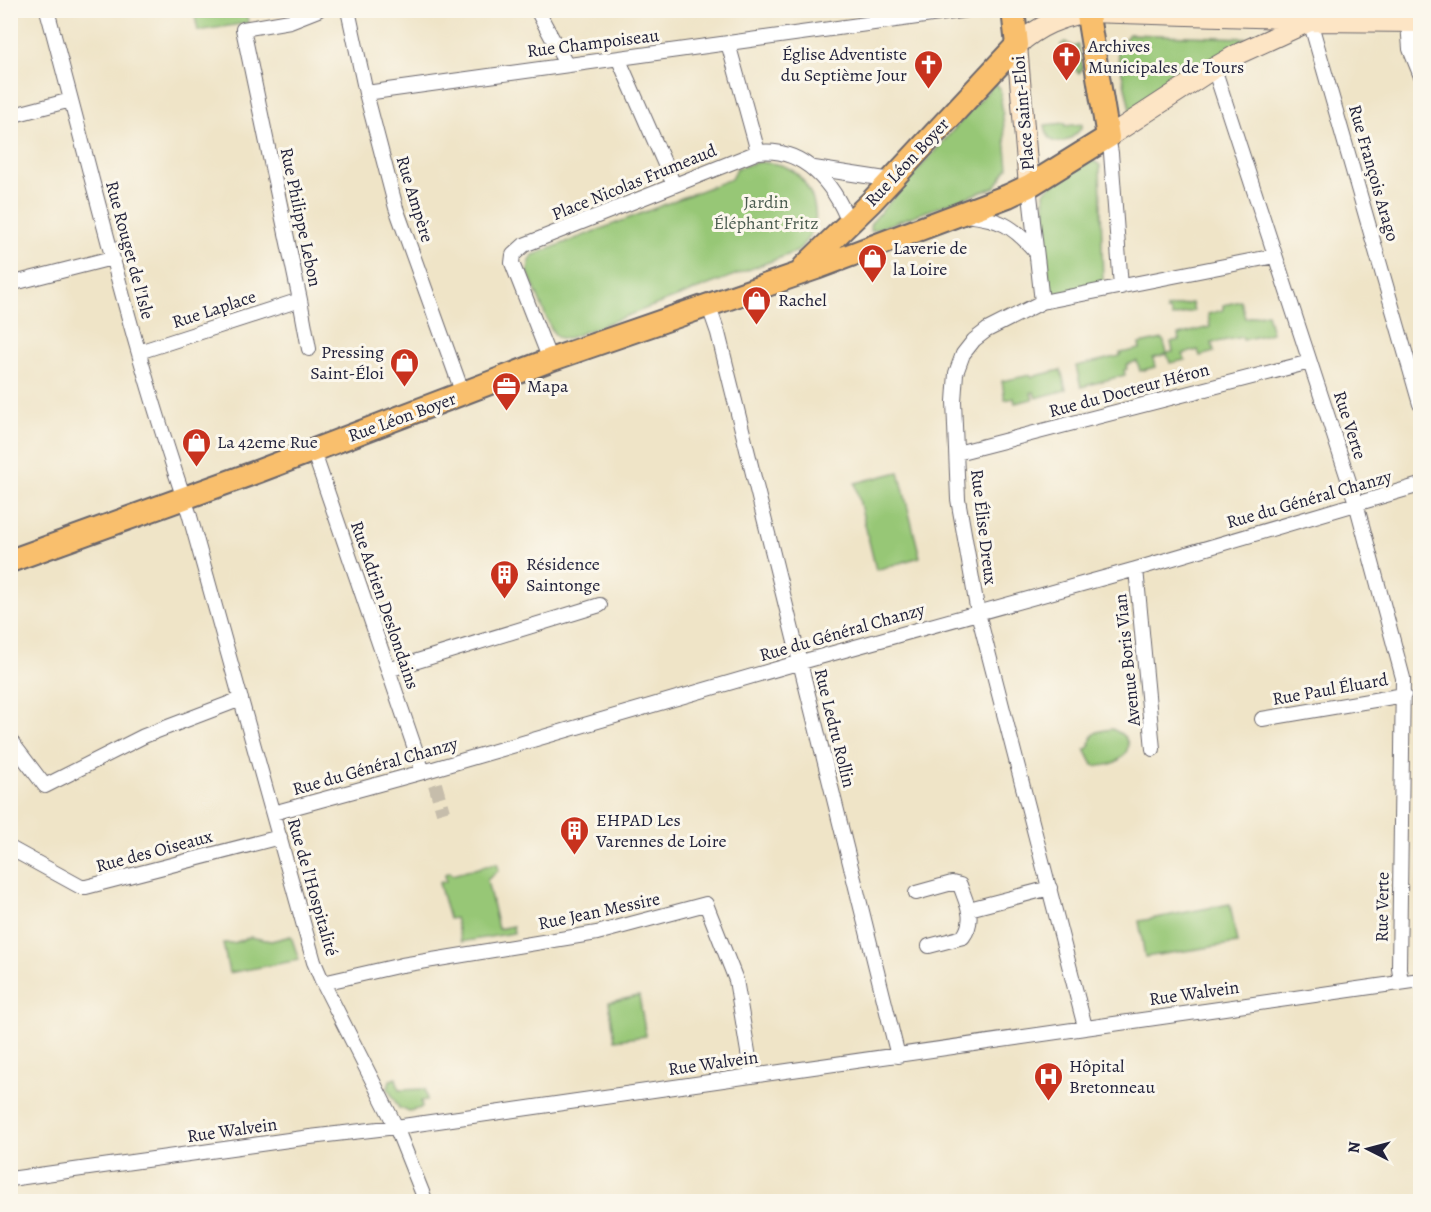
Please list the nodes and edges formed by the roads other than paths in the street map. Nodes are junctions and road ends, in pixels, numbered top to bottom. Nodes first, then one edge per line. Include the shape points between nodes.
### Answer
1 (47, 10) edge
2 (318, 10) edge
3 (348, 10) edge
4 (537, 10) edge
5 (968, 10) edge
6 (1013, 10) edge
7 (1087, 11) edge
8 (1412, 18) edge
9 (1310, 21) junction
10 (728, 43) junction
11 (1017, 45) junction
12 (619, 60) junction
13 (566, 64) junction
14 (1214, 68) junction
15 (1420, 74) edge
16 (366, 93) junction
17 (72, 100) junction
18 (10, 116) edge
19 (1108, 137) junction
20 (758, 152) junction
21 (814, 168) junction
22 (892, 180) junction
23 (674, 185) junction
24 (1029, 186) junction
25 (958, 214) junction
26 (849, 223) junction
27 (1035, 251) junction
28 (1275, 256) junction
29 (112, 258) junction
30 (794, 276) junction
31 (10, 284) edge
32 (1121, 287) junction
33 (300, 300) junction
34 (1042, 302) junction
35 (708, 304) junction
36 (309, 349) dead end
37 (139, 352) junction
38 (550, 360) junction
39 (1310, 362) junction
40 (463, 394) junction
41 (1420, 404) edge
42 (312, 450) junction
43 (957, 453) junction
44 (1420, 485) edge
45 (183, 498) junction
46 (1356, 504) junction
47 (10, 561) edge
48 (1136, 569) junction
49 (600, 605) dead end
50 (978, 613) junction
51 (800, 662) junction
52 (388, 670) junction
53 (1404, 695) junction
54 (242, 699) junction
55 (1262, 719) dead end
56 (10, 740) edge
57 (1154, 749) dead end
58 (423, 772) junction
59 (273, 813) junction
60 (280, 837) junction
61 (10, 848) edge
62 (1050, 888) junction
63 (916, 893) dead end
64 (969, 909) junction
65 (929, 946) dead end
66 (1420, 980) edge
67 (323, 983) junction
68 (1401, 983) junction
69 (1085, 1027) junction
70 (898, 1056) junction
71 (752, 1076) junction
72 (396, 1127) junction
73 (10, 1179) edge
74 (426, 1202) edge

1 - 17 street, Rue Rouget de l'Isle
2 - 33 street, Rue Philippe Lebon via 290,21 243,30
3 - 16 street, Rue Ampère
4 - 13 street
5 - 10 street, Rue Champoiseau
6 - 11 main road
7 - 9 street, Place Saint-Eloi
7 - 11 street, Place Saint-Eloi via 1040,27
7 - 19 main road
8 - 9 street, Place Saint-Eloi
8 - 15 street via 1410,49
9 - 14 street, Place Saint-Eloi
9 - 41 street, Rue François Arago
10 - 12 street, Rue Champoiseau
10 - 20 street
11 - 22 main road, Rue Léon Boyer
11 - 24 street, Place Saint-Eloi
12 - 13 street, Rue Champoiseau
12 - 23 street
13 - 16 street, Rue Champoiseau
14 - 19 street, Place Saint-Eloi
14 - 28 street, Rue Verte
16 - 40 street, Rue Ampère via 396,208
17 - 18 street
17 - 29 street, Rue Rouget de l'Isle
19 - 24 main road, Place Saint-Eloi
19 - 32 street
20 - 21 street, Place Nicolas Frumeaud via 789,154
20 - 23 street, Place Nicolas Frumeaud
21 - 22 street
21 - 26 street, Place Nicolas Frumeaud via 841,203
22 - 26 main road, Rue Léon Boyer
23 - 38 street, Place Nicolas Frumeaud via 524,245 513,255 513,266
24 - 25 main road, Rue Léon Boyer
24 - 27 street
25 - 27 street via 994,219 1022,236
25 - 30 main road, Rue Léon Boyer
26 - 30 main road, Rue Léon Boyer
27 - 34 street
28 - 32 street, Rue Élise Dreux
28 - 39 street, Rue Verte
29 - 31 street
29 - 37 street, Rue Rouget de l'Isle
30 - 35 main road, Rue Léon Boyer
32 - 34 street, Rue Élise Dreux
33 - 36 street, Rue Philippe Lebon
33 - 37 street, Rue Laplace
34 - 43 street, Rue Élise Dreux via 987,330 963,354 955,384
35 - 38 main road, Rue Léon Boyer
35 - 51 street, Rue Ledru Rollin
37 - 45 street, Rue Rouget de l'Isle
38 - 40 main road, Rue Léon Boyer
39 - 43 street, Rue du Docteur Héron
39 - 46 street, Rue Verte
40 - 42 main road, Rue Léon Boyer
42 - 45 main road, Rue Léon Boyer
42 - 52 street, Rue Adrien Deslondains
43 - 50 street, Rue Élise Dreux via 958,500
44 - 46 street, Rue du Général Chanzy
45 - 47 main road, Rue Léon Boyer
45 - 54 street, Rue de l'Hospitalité
46 - 48 street, Rue du Général Chanzy
46 - 53 street, Rue Verte via 1403,678
48 - 50 street, Rue du Général Chanzy
48 - 57 street, Avenue Boris Vian
49 - 52 street
50 - 51 street, Rue du Général Chanzy
50 - 62 street, Rue Élise Dreux
51 - 58 street, Rue du Général Chanzy
51 - 70 street, Rue Ledru Rollin
52 - 58 street, Rue Adrien Deslondains
53 - 55 street, Rue Paul Éluard
53 - 68 street, Rue Verte
54 - 56 street via 144,736 45,786
54 - 59 street, Rue de l'Hospitalité
58 - 59 street, Rue du Général Chanzy
59 - 60 street, Rue de l'Hospitalité
60 - 61 street, Rue des Oiseaux via 86,888
60 - 67 street, Rue de l'Hospitalité
62 - 64 street
62 - 69 street, Rue Élise Dreux
63 - 64 street via 952,883 960,885
64 - 65 street via 970,926 963,937
66 - 68 street, Rue Walvein
67 - 71 street, Rue Jean Messire via 402,965 597,933 706,904 736,980
67 - 72 street, Rue de l'Hospitalité
68 - 69 street, Rue Walvein
69 - 70 street, Rue Walvein
70 - 71 street, Rue Walvein
71 - 72 street, Rue Walvein
72 - 73 street, Rue Walvein
72 - 74 street, Rue de l'Hospitalité

